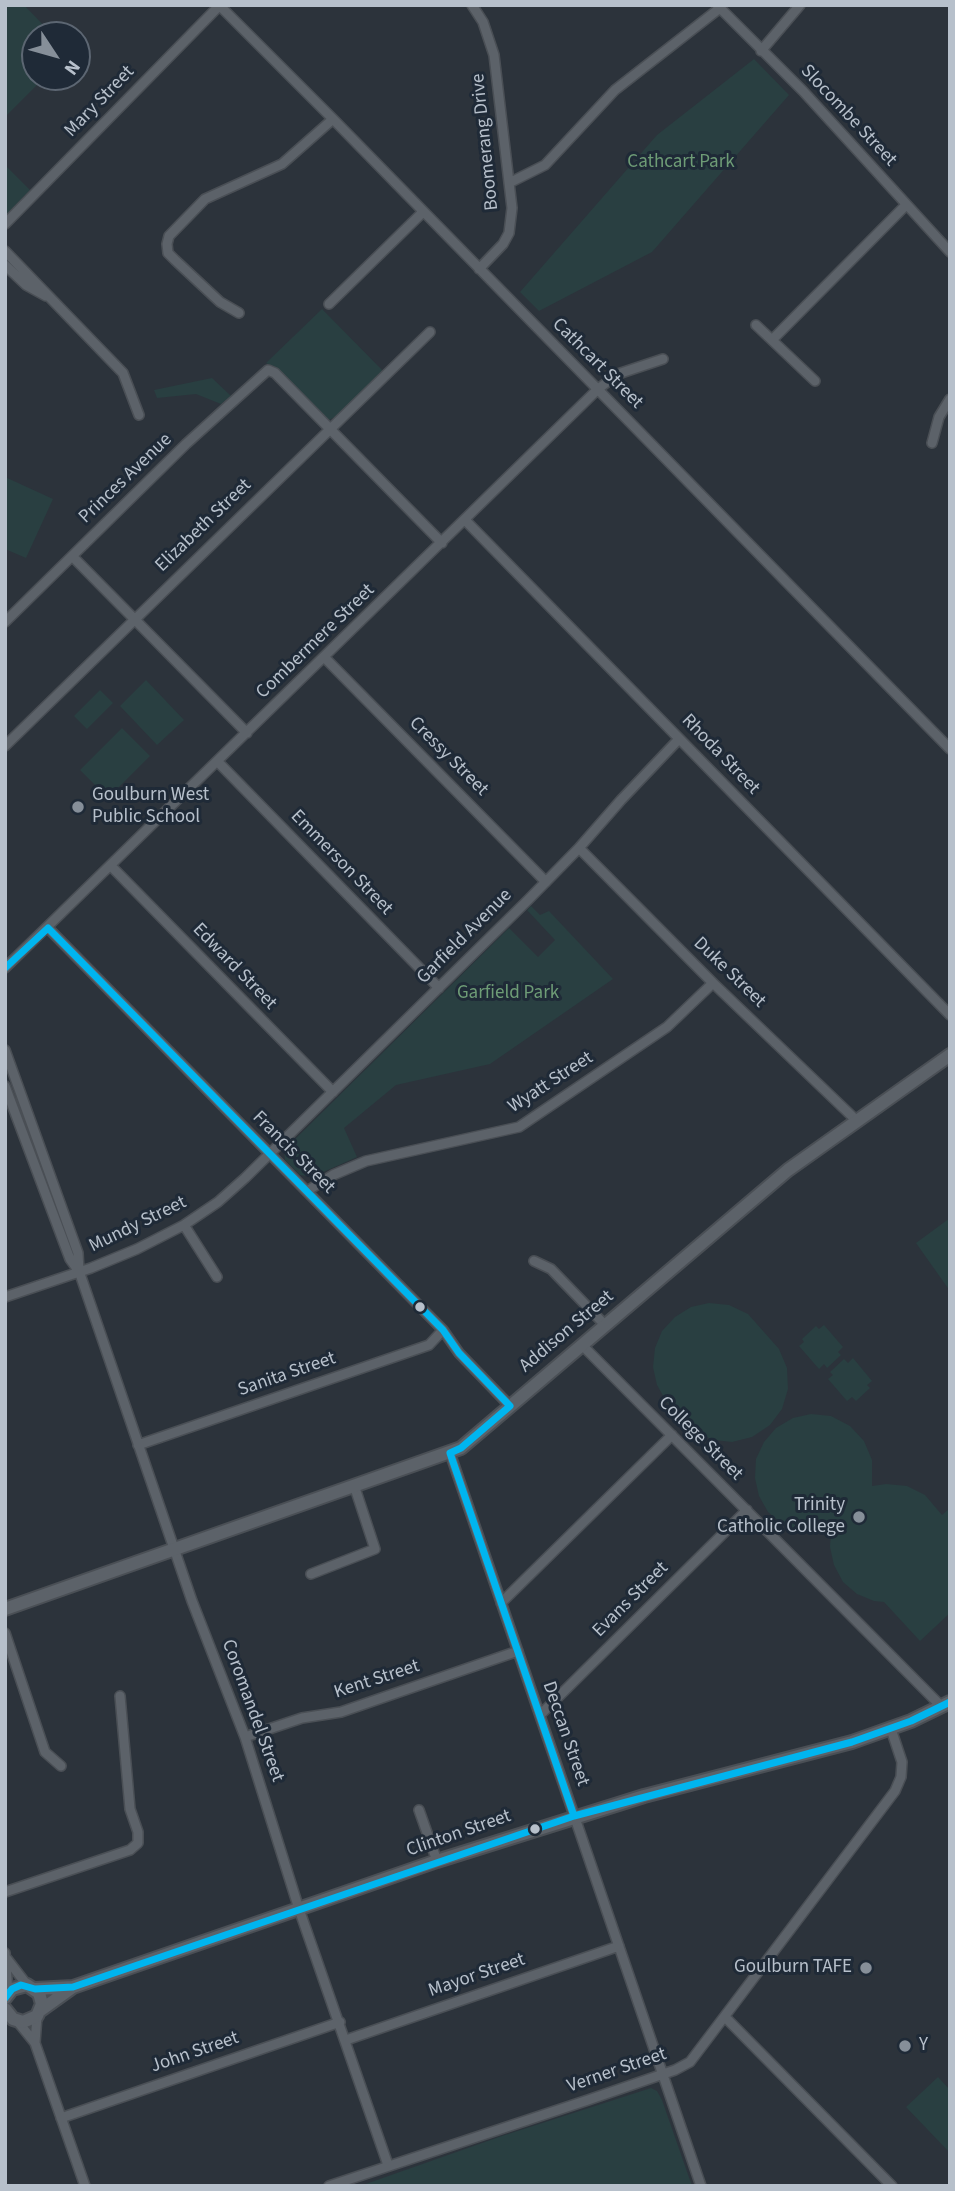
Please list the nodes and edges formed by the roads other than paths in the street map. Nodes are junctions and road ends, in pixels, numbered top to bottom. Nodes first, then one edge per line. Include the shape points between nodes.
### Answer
1 (219, 5) edge
2 (472, 5) edge
3 (800, 5) edge
4 (719, 7) edge
5 (761, 51) junction
6 (333, 118) junction
7 (509, 183) junction
8 (906, 205) junction
9 (424, 212) junction
10 (5, 224) edge
11 (5, 251) edge
12 (950, 252) edge
13 (5, 265) edge
14 (479, 269) junction
15 (48, 297) junction
16 (329, 304) dead end
17 (239, 313) dead end
18 (756, 325) dead end
19 (429, 332) dead end
20 (772, 340) junction
21 (663, 359) dead end
22 (815, 381) dead end
23 (598, 389) junction
24 (950, 399) edge
25 (139, 415) dead end
26 (330, 429) junction
27 (932, 443) dead end
28 (466, 520) junction
29 (442, 543) junction
30 (72, 556) junction
31 (134, 618) junction
32 (5, 622) edge
33 (325, 657) junction
34 (247, 733) junction
35 (679, 739) junction
36 (5, 746) edge
37 (950, 749) edge
38 (218, 762) junction
39 (579, 848) junction
40 (111, 866) junction
41 (546, 881) junction
42 (48, 928) junction
43 (5, 968) edge
44 (712, 983) junction
45 (439, 988) junction
46 (950, 1015) edge
47 (5, 1050) edge
48 (950, 1055) edge
49 (9, 1075) edge
50 (5, 1086) edge
51 (332, 1092) junction
52 (857, 1121) junction
53 (36, 1135) junction
54 (25, 1140) junction
55 (269, 1154) junction
56 (307, 1191) junction
57 (58, 1196) junction
58 (48, 1200) junction
59 (184, 1225) junction
60 (534, 1261) dead end
61 (79, 1272) junction
62 (217, 1277) dead end
63 (5, 1297) edge
64 (605, 1325) junction
65 (443, 1330) junction
66 (582, 1345) junction
67 (510, 1406) junction
68 (672, 1435) junction
69 (138, 1445) junction
70 (450, 1453) junction
71 (354, 1486) junction
72 (747, 1510) junction
73 (174, 1548) junction
74 (311, 1573) dead end
75 (501, 1603) junction
76 (5, 1609) edge
77 (5, 1633) edge
78 (518, 1651) junction
79 (120, 1696) dead end
80 (946, 1704) edge
81 (540, 1715) junction
82 (891, 1729) junction
83 (245, 1737) junction
84 (61, 1766) dead end
85 (419, 1810) dead end
86 (574, 1816) junction
87 (437, 1861) junction
88 (5, 1892) edge
89 (299, 1909) junction
90 (619, 1946) junction
91 (6, 1955) edge
92 (31, 1987) junction
93 (73, 1987) junction
94 (7, 1995) edge
95 (39, 2013) junction
96 (10, 2017) edge
97 (725, 2017) junction
98 (340, 2022) junction
99 (346, 2040) junction
100 (36, 2043) junction
101 (663, 2073) junction
102 (61, 2118) junction
103 (388, 2165) junction
104 (85, 2186) edge
105 (329, 2186) edge
106 (701, 2186) edge
107 (892, 2186) edge

1 - 6 street, Cathcart Street
1 - 10 street, Mary Street
2 - 7 street, Boomerang Drive via 494,55
3 - 5 street
4 - 5 street, Slocombe Street
4 - 7 street via 615,90 545,165
5 - 8 street, Slocombe Street
6 - 9 street, Cathcart Street
6 - 17 street via 282,164 205,200 169,236 169,253 175,260 220,302
7 - 14 street, Boomerang Drive via 509,233
8 - 12 street, Slocombe Street
8 - 20 street
9 - 14 street, Cathcart Street
9 - 16 street
11 - 15 street
13 - 15 street via 26,285
14 - 23 street, Cathcart Street
15 - 25 street via 123,373
18 - 20 street
19 - 26 street, Elizabeth Street
20 - 22 street
21 - 23 street, Combermere Street via 618,374
23 - 28 street, Combermere Street
23 - 37 street, Cathcart Street
24 - 27 street
26 - 29 street
26 - 30 street, Princes Avenue via 275,373 263,372
26 - 31 street, Elizabeth Street
28 - 29 street, Combermere Street
28 - 35 street, Rhoda Street
29 - 33 street, Combermere Street
30 - 31 street
30 - 32 street, Princes Avenue
31 - 34 street
31 - 36 street, Elizabeth Street
33 - 34 street, Combermere Street
33 - 41 street, Cressy Street
34 - 38 street, Combermere Street
35 - 39 street, Garfield Avenue
35 - 46 street, Rhoda Street
38 - 40 street, Combermere Street
38 - 45 street, Emmerson Street
39 - 41 street, Garfield Avenue
39 - 44 street, Duke Street
40 - 42 street, Combermere Street
40 - 51 street, Edward Street
41 - 45 street, Garfield Avenue
42 - 43 street, Combermere Street
42 - 55 street, Francis Street
44 - 52 street, Duke Street
44 - 56 street, Wyatt Street via 667,1027 519,1127 366,1161
45 - 51 street, Garfield Avenue
47 - 49 street, Coromandel Street
48 - 52 street, Addison Street
49 - 53 street, Coromandel Street
50 - 54 street, Coromandel Street
51 - 55 street, Garfield Avenue
52 - 64 street, Addison Street via 788,1170
53 - 54 street
53 - 57 street, Coromandel Street
54 - 58 street, Coromandel Street
55 - 56 street, Francis Street
55 - 59 street, Mundy Street via 218,1202
56 - 65 street, Francis Street
57 - 58 street
57 - 61 street, Coromandel Street via 78,1252
58 - 61 street, Coromandel Street
59 - 61 street, Mundy Street
59 - 62 street
60 - 64 street via 551,1269
61 - 63 street, Mundy Street
61 - 69 street, Coromandel Street
64 - 66 street, Addison Street
65 - 67 street, Francis Street
65 - 69 street, Sanita Street via 429,1345
66 - 67 street, Addison Street
66 - 68 street, College Street
67 - 70 street, Addison Street
68 - 72 street, College Street
68 - 75 street
69 - 73 street, Coromandel Street
70 - 71 street, Addison Street
70 - 75 street, Deccan Street
71 - 73 street, Addison Street
71 - 74 street via 375,1549
72 - 80 street, College Street
72 - 81 street, Evans Street
73 - 76 street, Addison Street
73 - 83 street, Coromandel Street
75 - 78 street, Deccan Street
77 - 84 street via 45,1752
78 - 81 street, Deccan Street
78 - 83 street, Kent Street via 341,1712 302,1718
79 - 88 street via 130,1809 140,1840 136,1846
80 - 82 street, Clinton Street
81 - 86 street, Deccan Street
82 - 86 street, Clinton Street
82 - 97 street, Verner Street via 902,1762 895,1791
83 - 89 street, Coromandel Street
85 - 87 street
86 - 87 street, Clinton Street
86 - 90 street, Deccan Street
87 - 89 street, Clinton Street
89 - 93 street, Clinton Street
89 - 98 street, Coromandel Street
90 - 99 street, Mayor Street
90 - 101 street, Deccan Street
91 - 92 street
91 - 94 street
92 - 93 street, Clinton Street
92 - 94 street, Clinton Street via 16,1986
92 - 95 street via 41,1999
93 - 95 street, Clinton Street
95 - 96 street, Clinton Street via 28,2022
95 - 100 street
96 - 100 street
97 - 101 street, Verner Street via 690,2062
97 - 107 street
98 - 99 street, Coromandel Street
98 - 102 street, John Street
99 - 103 street, Coromandel Street
100 - 102 street
101 - 103 street, Verner Street
101 - 106 street, Deccan Street
102 - 104 street
103 - 105 street, Verner Street

